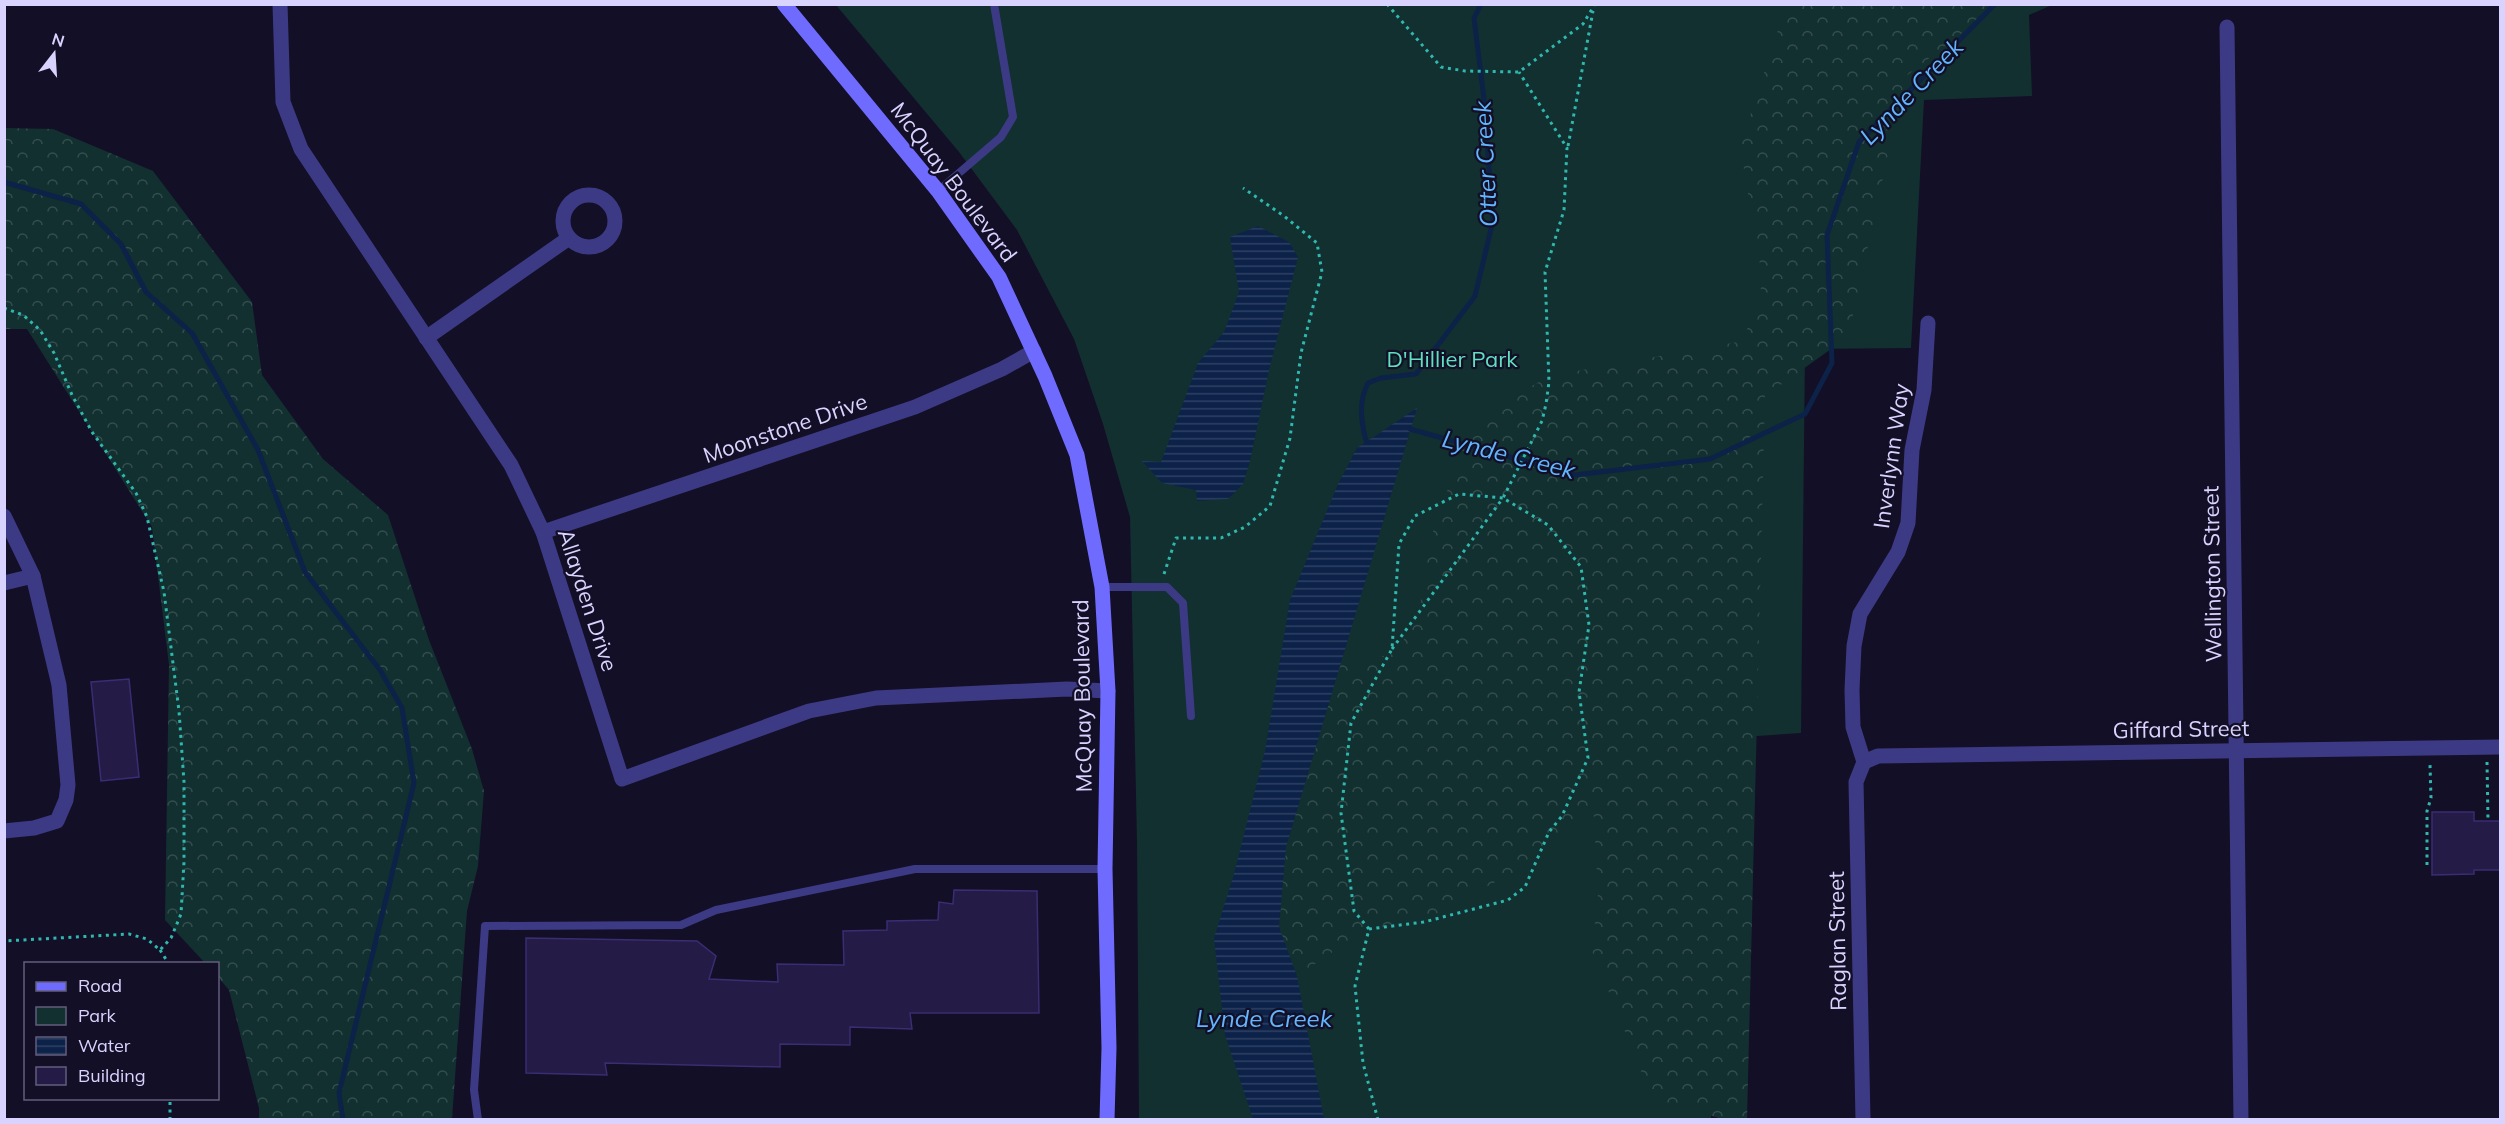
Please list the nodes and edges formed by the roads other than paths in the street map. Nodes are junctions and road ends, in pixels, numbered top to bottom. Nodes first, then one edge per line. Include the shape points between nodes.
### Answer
1 (280, 4) edge
2 (784, 4) edge
3 (994, 4) edge
4 (2227, 27) dead end
5 (938, 191) junction
6 (569, 238) dead end
7 (1928, 323) dead end
8 (426, 338) junction
9 (1034, 351) junction
10 (4, 516) edge
11 (543, 532) junction
12 (33, 576) junction
13 (4, 583) edge
14 (1102, 587) junction
15 (1108, 691) junction
16 (1191, 716) dead end
17 (2493, 747) edge
18 (2237, 752) junction
19 (1864, 762) junction
20 (4, 831) edge
21 (1104, 869) junction
22 (478, 1119) edge
23 (1107, 1119) edge
24 (1863, 1119) edge
25 (2241, 1119) edge

1 - 8 street, Allayden Drive via 283,102 301,149
2 - 5 street, McQuay Boulevard
3 - 5 lane via 1013,117 1001,137
4 - 18 street, Wellington Street
5 - 9 street, McQuay Boulevard via 999,277
6 - 8 street
7 - 19 street, Inverlynn Way via 1924,390 1912,450 1908,523 1898,552 1860,614 1854,646 1853,727
8 - 11 street, Allayden Drive via 511,465
9 - 11 street, Moonstone Drive via 915,407
9 - 14 street, McQuay Boulevard via 1077,455
10 - 12 street
11 - 15 street, Allayden Drive via 622,779 809,711 876,698 1067,688
12 - 13 street
12 - 20 street via 59,686 68,785 57,821
14 - 15 street, McQuay Boulevard
14 - 16 lane via 1167,586 1183,603
15 - 21 street, McQuay Boulevard
17 - 18 street, Giffard Street
18 - 19 street, Giffard Street via 1878,756
18 - 25 street, Wellington Street
19 - 24 street, Raglan Street via 1856,782
21 - 22 lane via 915,869 716,910 681,925 485,926 474,1090
21 - 23 street, McQuay Boulevard

